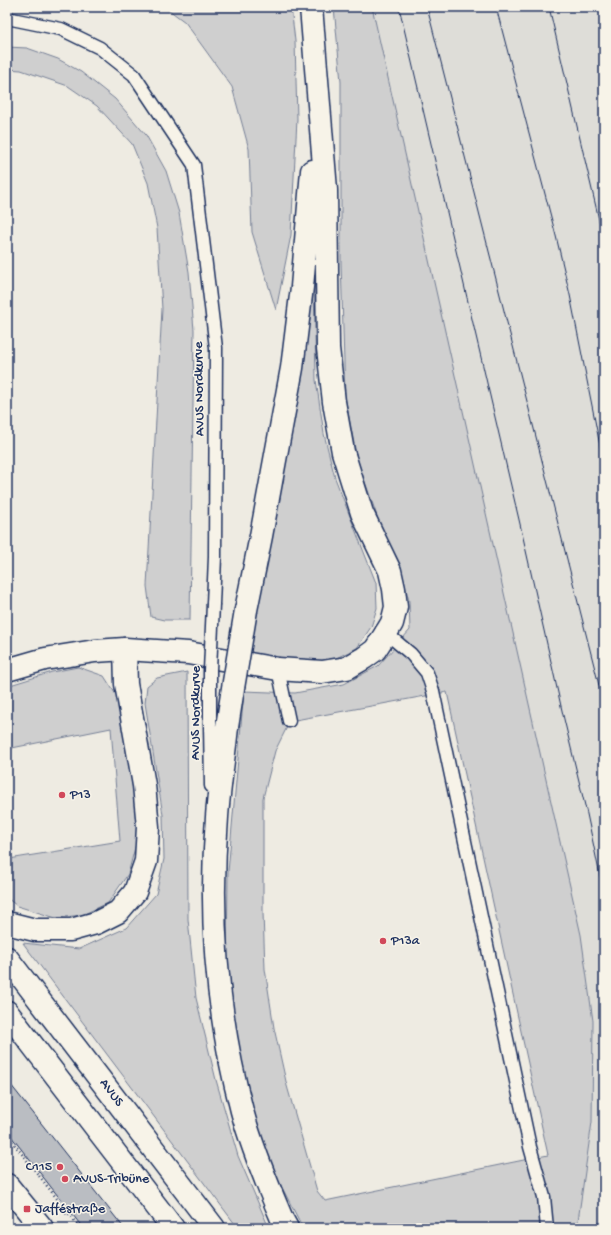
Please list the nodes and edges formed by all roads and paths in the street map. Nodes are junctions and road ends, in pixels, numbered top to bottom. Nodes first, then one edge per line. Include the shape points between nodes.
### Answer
1 (311, 7) edge
2 (7, 18) edge
3 (318, 92) junction
4 (386, 633) junction
5 (125, 649) junction
6 (268, 668) junction
7 (7, 670) edge
8 (290, 721) dead end
9 (219, 726) junction
10 (7, 923) edge
11 (7, 958) edge
12 (7, 1012) edge
13 (7, 1033) edge
14 (47, 1062) junction
15 (7, 1135) edge
16 (7, 1185) edge
17 (42, 1228) edge
18 (80, 1228) edge
19 (173, 1228) edge
20 (214, 1228) edge
21 (287, 1228) edge
22 (547, 1228) edge

1 - 3 main road
2 - 9 lane, AVUS Nordkurve, bridge via 61,29 100,48 123,66 134,75 194,166 216,348 215,557 210,670
3 - 4 main road via 326,190 328,348 334,402 343,452 362,513 390,571 396,607
3 - 9 main road, bridge via 310,207 292,368 246,610
4 - 6 main road via 375,650 347,668 322,672
4 - 22 lane via 411,654 427,673 433,691 530,1147 544,1197
5 - 6 main road via 188,653
5 - 7 main road via 45,659
5 - 10 main road via 126,684 144,784 148,827 146,862 135,892 118,912 96,923 71,930 36,930
6 - 8 lane
9 - 21 main road via 215,864 216,953 225,1034 242,1112 254,1149
11 - 20 main road, AVUS
12 - 14 main road
13 - 14 main road
14 - 19 main road
15 - 18 path
16 - 17 main road

